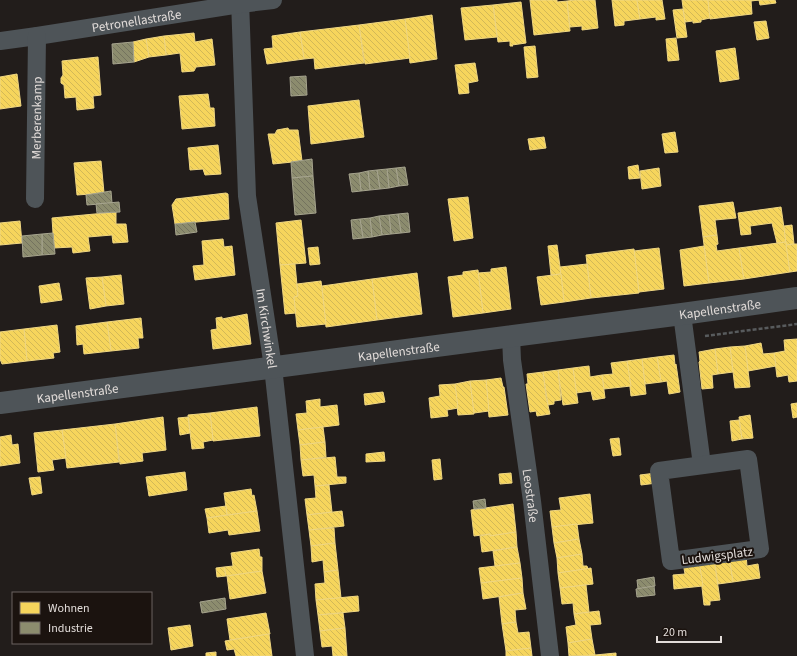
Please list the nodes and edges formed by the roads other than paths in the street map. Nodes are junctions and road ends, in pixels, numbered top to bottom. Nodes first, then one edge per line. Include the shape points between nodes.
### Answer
1 (273, 0) edge
2 (240, 2) edge
3 (37, 36) junction
4 (0, 41) edge
5 (35, 199) dead end
6 (797, 298) edge
7 (682, 314) junction
8 (511, 336) junction
9 (273, 367) junction
10 (0, 402) edge
11 (702, 465) junction
12 (305, 656) edge
13 (550, 656) edge

1 - 2 street, Petronellastraße
2 - 3 street, Petronellastraße
2 - 9 street, Im Kirchwinkel via 247,196
3 - 4 street, Petronellastraße
3 - 5 street, Merberenkamp
6 - 7 street, Kapellenstraße
7 - 8 street, Kapellenstraße
7 - 11 street
8 - 9 street, Kapellenstraße
8 - 13 street, Leostraße
9 - 10 street, Kapellenstraße
9 - 12 street, Im Kirchwinkel
11 - 11 street, Ludwigsplatz via 748,459 760,550 671,561 659,471

